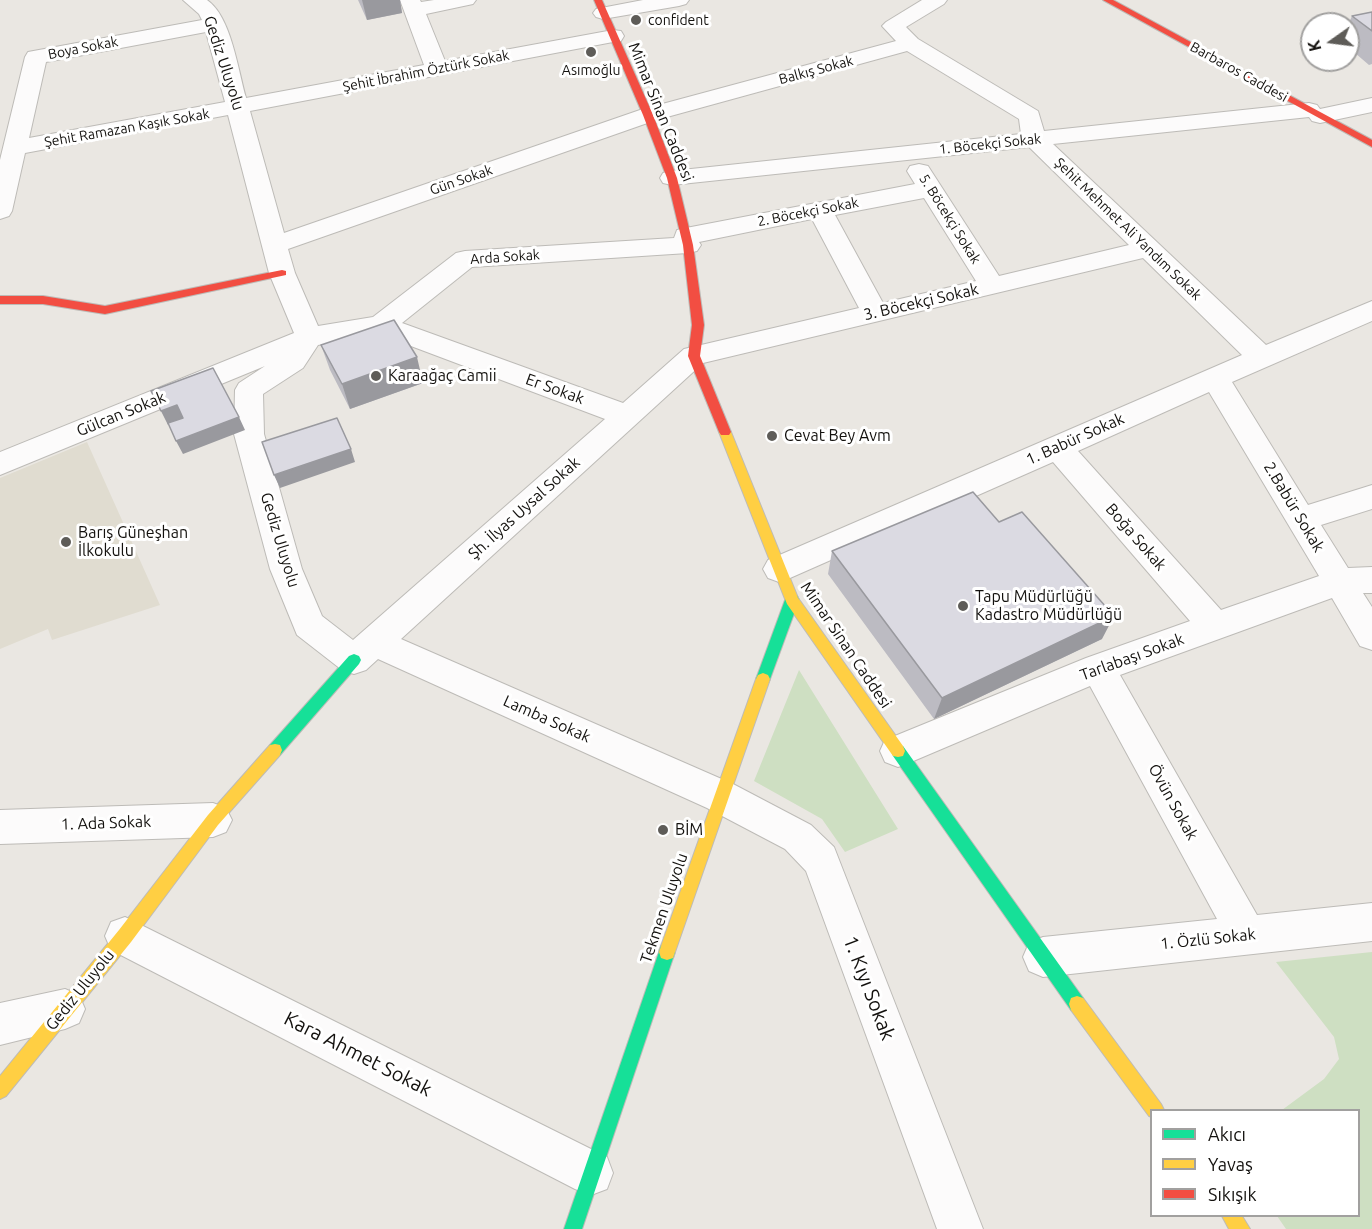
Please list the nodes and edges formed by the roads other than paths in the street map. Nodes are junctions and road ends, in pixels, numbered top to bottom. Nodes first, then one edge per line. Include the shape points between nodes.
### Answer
1 (193, 0) edge
2 (466, 0) edge
3 (679, 0) edge
4 (937, 0) edge
5 (1107, 0) edge
6 (412, 5) edge
7 (601, 6) edge
8 (215, 24) junction
9 (613, 36) junction
10 (910, 44) junction
11 (437, 69) junction
12 (26, 102) junction
13 (0, 104) edge
14 (1372, 105) edge
15 (239, 107) junction
16 (1314, 113) junction
17 (648, 115) junction
18 (1034, 139) junction
19 (1372, 144) edge
20 (15, 148) junction
21 (908, 153) junction
22 (672, 178) junction
23 (930, 189) junction
24 (820, 210) junction
25 (0, 211) edge
26 (687, 241) junction
27 (274, 244) junction
28 (1148, 249) junction
29 (282, 273) junction
30 (992, 286) junction
31 (0, 300) edge
32 (1372, 310) edge
33 (875, 313) junction
34 (381, 325) junction
35 (309, 337) junction
36 (694, 356) junction
37 (1262, 358) junction
38 (1215, 378) junction
39 (627, 416) junction
40 (1057, 447) junction
41 (0, 464) edge
42 (1372, 497) edge
43 (1301, 519) junction
44 (779, 569) junction
45 (1372, 580) edge
46 (1339, 582) junction
47 (792, 600) junction
48 (1215, 626) junction
49 (1372, 636) edge
50 (364, 651) junction
51 (1098, 668) junction
52 (898, 751) junction
53 (720, 796) junction
54 (213, 820) junction
55 (0, 826) edge
56 (1372, 922) edge
57 (1247, 935) junction
58 (124, 936) junction
59 (1043, 957) junction
60 (65, 1009) junction
61 (0, 1024) edge
62 (0, 1090) edge
63 (1154, 1109) edge
64 (591, 1173) junction
65 (573, 1229) edge
66 (960, 1229) edge

1 - 8 street, Gediz Uluyolu via 208,10
2 - 6 street
3 - 7 street
4 - 10 street via 893,26
5 - 16 street, Barbaros Caddesi
6 - 11 street
7 - 9 street, Mimar Sinan Caddesi
8 - 12 street, Boya Sokak via 36,57
8 - 15 street, Gediz Uluyolu
9 - 11 street, Şehit İbrahim Öztürk Sokak
9 - 17 street, Mimar Sinan Caddesi
10 - 17 street, Balkış Sokak
10 - 18 street, Şehit Mehmet Ali Yandım Sokak via 1030,116
11 - 15 street, Şehit İbrahim Öztürk Sokak
12 - 13 street
12 - 20 street, Boya Sokak
14 - 16 street, 1. Böcekçi Sokak
15 - 20 street, Şehit Ramazan Kaşık Sokak
15 - 27 street, Gediz Uluyolu
16 - 18 street, 1. Böcekçi Sokak
16 - 19 street, Barbaros Caddesi
17 - 22 street, Mimar Sinan Caddesi
17 - 27 street, Gün Sokak
18 - 21 street, 1. Böcekçi Sokak
18 - 28 street, Şehit Mehmet Ali Yandım Sokak
20 - 25 street, Boya Sokak
21 - 22 street, 1. Böcekçi Sokak
21 - 23 street, 5. Böcekçi Sokak
22 - 26 street, Mimar Sinan Caddesi
23 - 24 street, 2. Böcekçi Sokak
23 - 30 street, 5. Böcekçi Sokak
24 - 26 street, 2. Böcekçi Sokak
24 - 33 street
26 - 34 street, Arda Sokak via 465,259
26 - 36 street, Mimar Sinan Caddesi via 698,325
27 - 29 street, Gediz Uluyolu
28 - 30 street, 3. Böcekçi Sokak
28 - 37 street, Şehit Mehmet Ali Yandım Sokak
29 - 31 street via 105,310 43,300
29 - 35 street, Gediz Uluyolu
30 - 33 street, 3. Böcekçi Sokak
32 - 37 street, 1. Babür Sokak
33 - 36 street, 3. Böcekçi Sokak
34 - 35 street, Arda Sokak
34 - 39 street, Er Sokak
35 - 41 street, Gülcan Sokak
35 - 50 street, Gediz Uluyolu via 293,361 249,390 249,434 286,570 309,625
36 - 39 street, Şh. İlyas Uysal Sokak
36 - 44 street, Mimar Sinan Caddesi
37 - 38 street, 1. Babür Sokak
38 - 40 street, 1. Babür Sokak
38 - 43 street, 2.Babür Sokak
39 - 50 street, Şh. İlyas Uysal Sokak
40 - 44 street, 1. Babür Sokak
40 - 48 street, Boğa Sokak
42 - 43 street
43 - 46 street, 2.Babür Sokak
44 - 47 street, Mimar Sinan Caddesi
45 - 46 street, Tarlabaşı Sokak
46 - 48 street, Tarlabaşı Sokak
46 - 49 street, 2.Babür Sokak
47 - 52 street, Mimar Sinan Caddesi
47 - 53 street, Tekmen Uluyolu
48 - 51 street, Tarlabaşı Sokak
50 - 53 street, Lamba Sokak
50 - 54 street, Gediz Uluyolu
51 - 52 street, Tarlabaşı Sokak
51 - 57 street, Övün Sokak
52 - 59 street, Mimar Sinan Caddesi
53 - 64 street, Tekmen Uluyolu
53 - 66 street, 1. Kıyı Sokak via 798,837 821,860
54 - 55 street, 1. Ada Sokak
54 - 58 street, Gediz Uluyolu
56 - 57 street, 1. Özlü Sokak
57 - 59 street, 1. Özlü Sokak
58 - 60 street, Gediz Uluyolu
58 - 64 street, Kara Ahmet Sokak
59 - 63 street, Mimar Sinan Caddesi
60 - 61 street
60 - 62 street, Gediz Uluyolu
64 - 65 street, Tekmen Uluyolu

